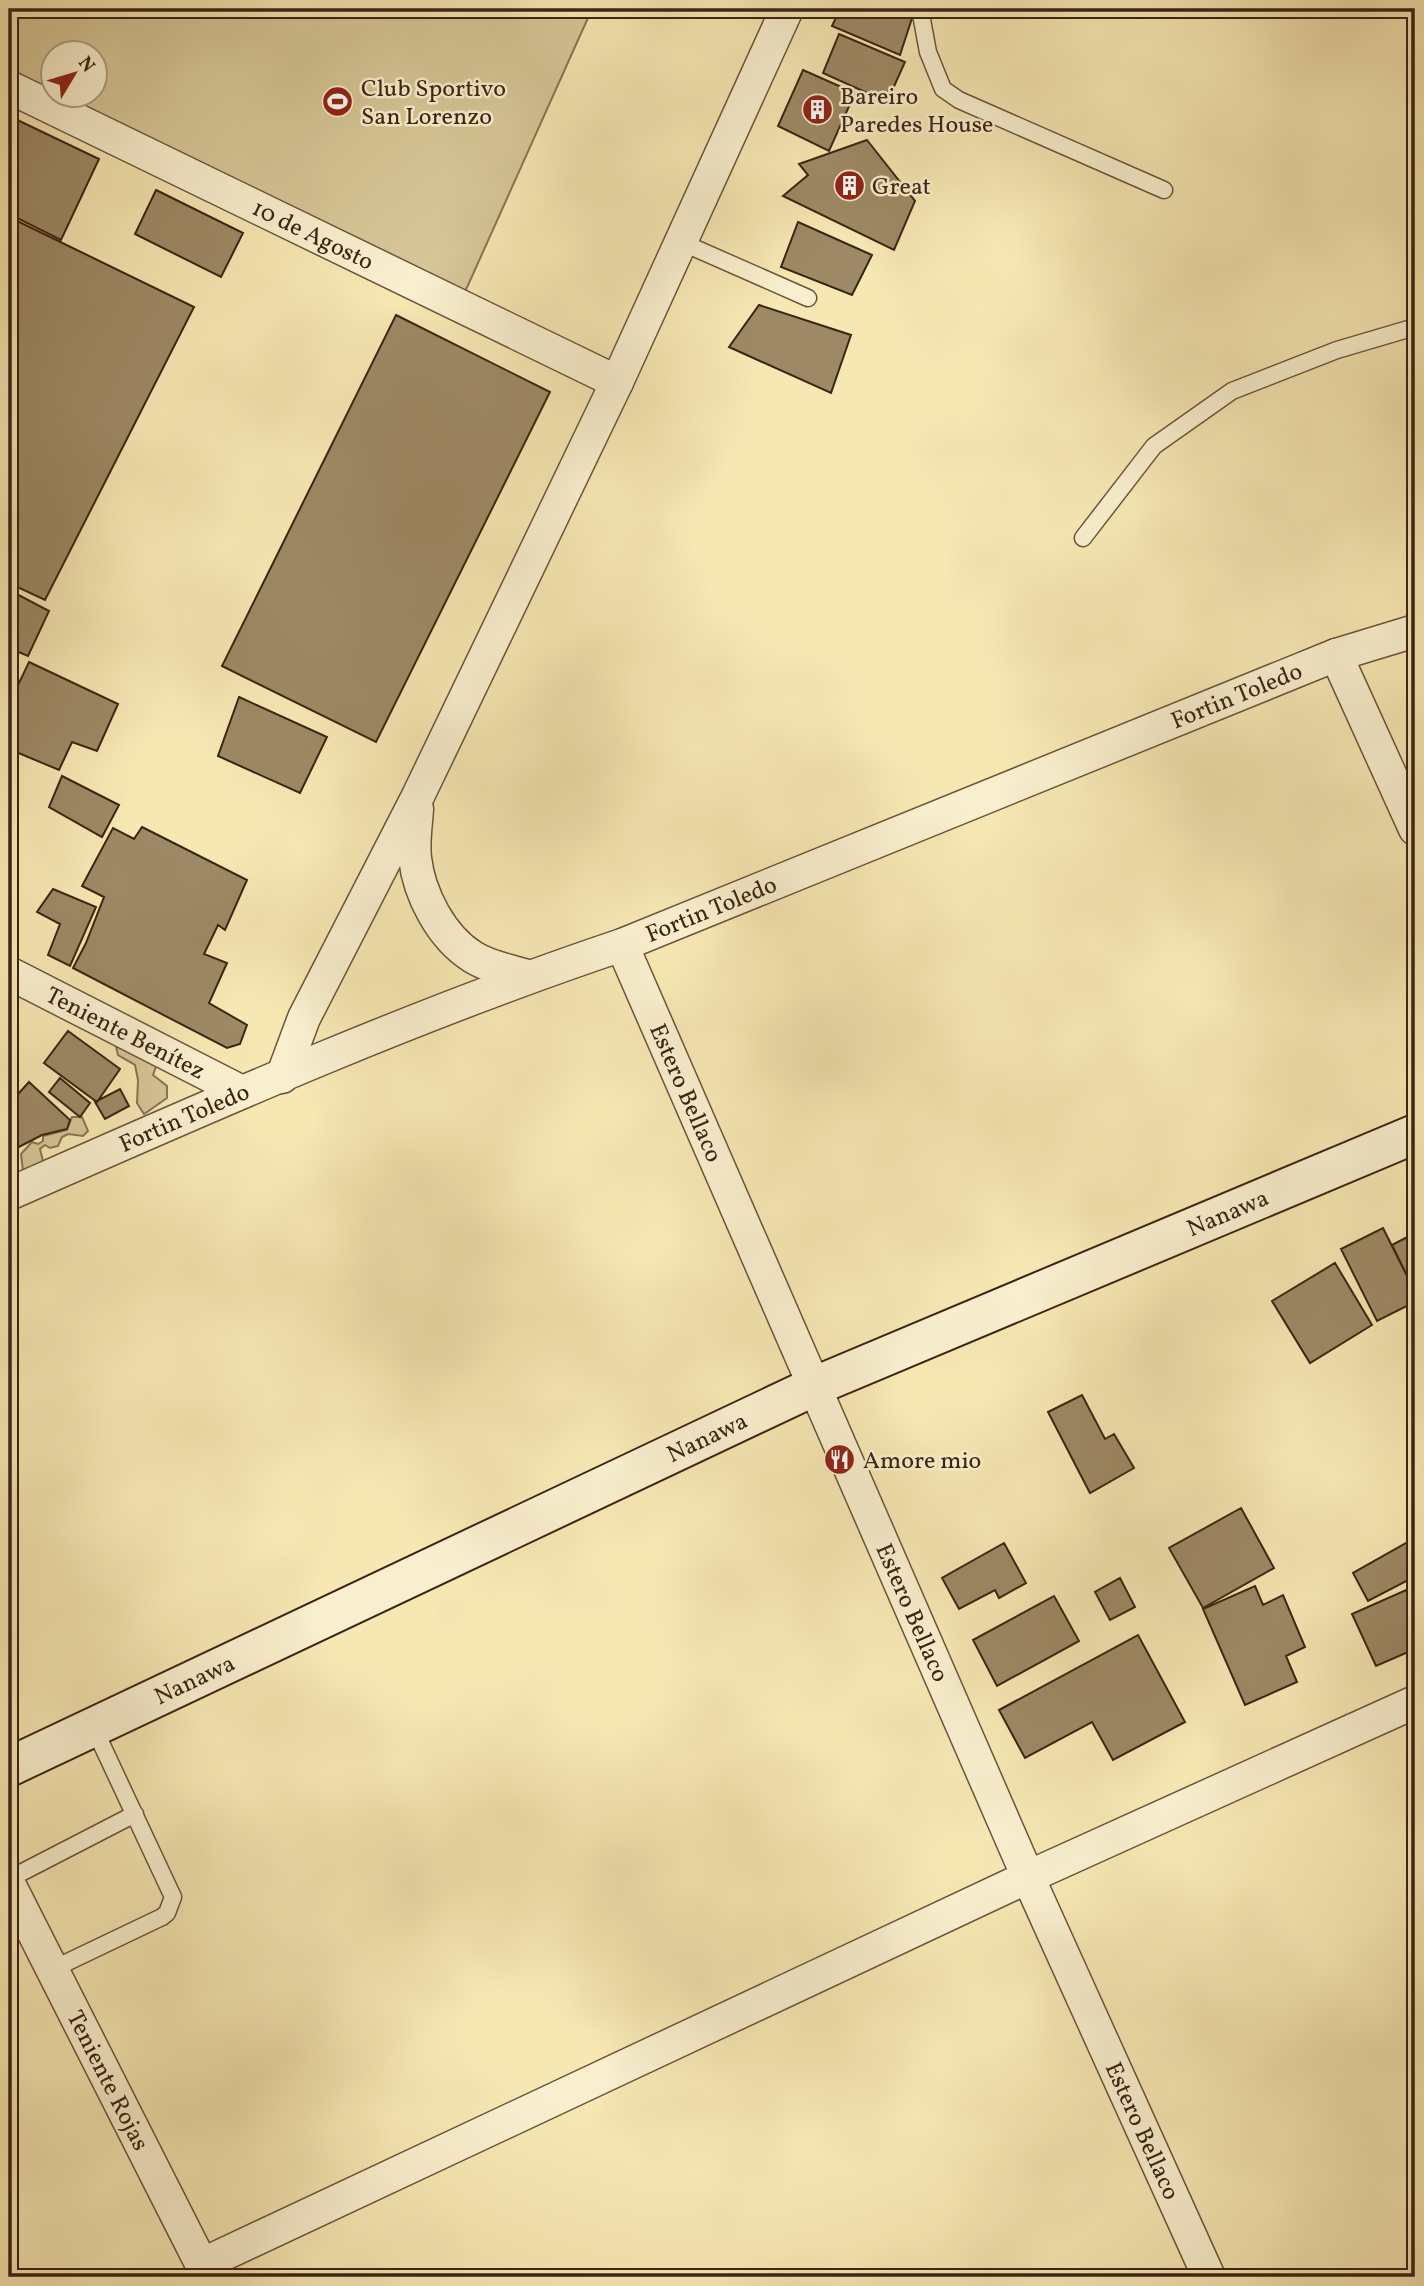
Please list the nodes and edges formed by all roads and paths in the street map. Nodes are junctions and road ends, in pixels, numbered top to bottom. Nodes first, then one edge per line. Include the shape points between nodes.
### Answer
1 (788, 9) edge
2 (920, 9) edge
3 (9, 86) edge
4 (1164, 190) dead end
5 (681, 242) junction
6 (808, 298) dead end
7 (1415, 327) edge
8 (617, 382) junction
9 (1083, 538) dead end
10 (1415, 631) edge
11 (1336, 655) junction
12 (418, 796) junction
13 (1415, 829) edge
14 (622, 944) junction
15 (9, 973) edge
16 (528, 976) junction
17 (282, 1077) junction
18 (242, 1092) junction
19 (1415, 1134) edge
20 (9, 1194) edge
21 (815, 1386) junction
22 (1415, 1702) edge
23 (94, 1728) junction
24 (9, 1767) edge
25 (135, 1814) junction
26 (1028, 1877) junction
27 (9, 1882) edge
28 (52, 1969) junction
29 (204, 2271) edge
30 (1209, 2277) edge

1 - 5 street
2 - 4 lane via 928,52 943,89
3 - 8 street, 10 de Agosto
5 - 6 lane
5 - 8 street
7 - 9 lane via 1337,350 1232,391 1154,446
8 - 12 street
10 - 11 street, Fortin Toledo
11 - 13 street
11 - 14 street, Fortin Toledo
12 - 16 street via 414,856 419,882 452,942 474,958
12 - 17 street via 304,1018
14 - 16 street, Fortin Toledo
14 - 21 street, Estero Bellaco
15 - 18 street, Teniente Benítez
16 - 17 street, Fortin Toledo
17 - 18 street, Fortin Toledo
18 - 20 street, Fortin Toledo
19 - 21 street, Nanawa
21 - 23 street, Nanawa
21 - 26 street, Estero Bellaco
22 - 26 street
23 - 24 street, Nanawa
23 - 25 lane
25 - 27 lane
25 - 28 lane via 173,1897 167,1913
26 - 29 street
26 - 30 street, Estero Bellaco
27 - 28 street, Teniente Rojas
28 - 29 street, Teniente Rojas

